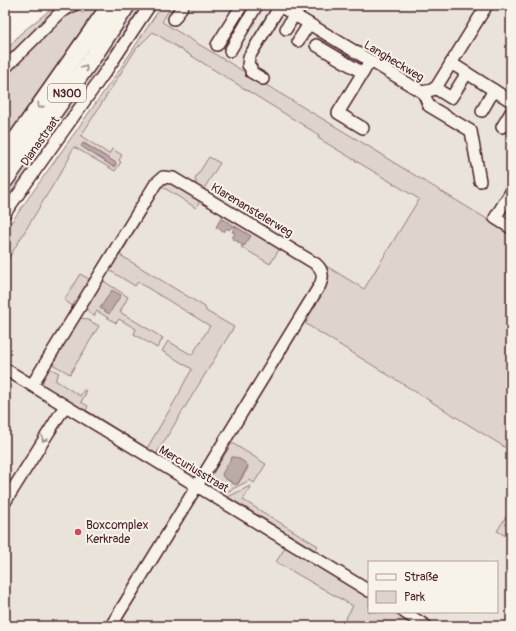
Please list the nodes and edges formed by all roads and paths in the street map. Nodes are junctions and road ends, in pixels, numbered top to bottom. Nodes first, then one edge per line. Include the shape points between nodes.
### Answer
1 (74, 5) edge
2 (110, 5) edge
3 (127, 5) edge
4 (150, 5) edge
5 (183, 5) edge
6 (242, 5) edge
7 (258, 5) edge
8 (487, 5) edge
9 (285, 8) edge
10 (174, 19) dead end
11 (308, 24) junction
12 (286, 29) dead end
13 (298, 41) dead end
14 (217, 45) dead end
15 (316, 45) dead end
16 (230, 51) dead end
17 (370, 61) junction
18 (452, 61) junction
19 (5, 68) edge
20 (363, 73) junction
21 (467, 73) junction
22 (263, 79) dead end
23 (435, 88) junction
24 (494, 90) junction
25 (423, 92) junction
26 (511, 95) edge
27 (511, 101) edge
28 (482, 111) dead end
29 (511, 112) edge
30 (502, 127) dead end
31 (363, 128) dead end
32 (5, 155) edge
33 (5, 180) edge
34 (480, 181) dead end
35 (511, 192) edge
36 (5, 213) edge
37 (511, 228) edge
38 (5, 369) edge
39 (32, 385) junction
40 (65, 406) junction
41 (197, 486) junction
42 (5, 502) edge
43 (368, 590) edge
44 (406, 613) edge
45 (111, 626) edge
46 (426, 626) edge

1 - 19 street via 61,12
2 -> 32 highway, N300
33 -> 3 highway, N300
4 - 36 street, Dianastraat
5 - 10 street
6 - 14 street
7 - 16 street
8 - 18 street, Langheckweg
9 - 11 street, Langheckweg
9 - 12 street
9 - 22 street via 249,57 248,66 251,72
11 - 13 street
11 - 17 street, Langheckweg
15 - 20 street
17 - 20 street
17 - 25 street, Langheckweg
18 - 21 street
18 - 23 street, Langheckweg
18 - 26 street
20 - 31 street via 338,113
21 - 23 street via 451,98
21 - 24 street
23 - 25 street, Langheckweg
24 - 27 street
24 - 28 street
25 - 34 street via 429,106 471,131
29 - 30 street
35 - 37 street via 495,218
38 - 39 street, Mercuriusstraat
39 - 40 street, Mercuriusstraat
39 - 41 street, Klarenanstelerweg via 162,177 173,178 316,264 323,276 320,285
40 - 41 street, Mercuriusstraat
40 -> 42 street
41 - 43 street, Mercuriusstraat
41 - 45 street
44 - 46 street

